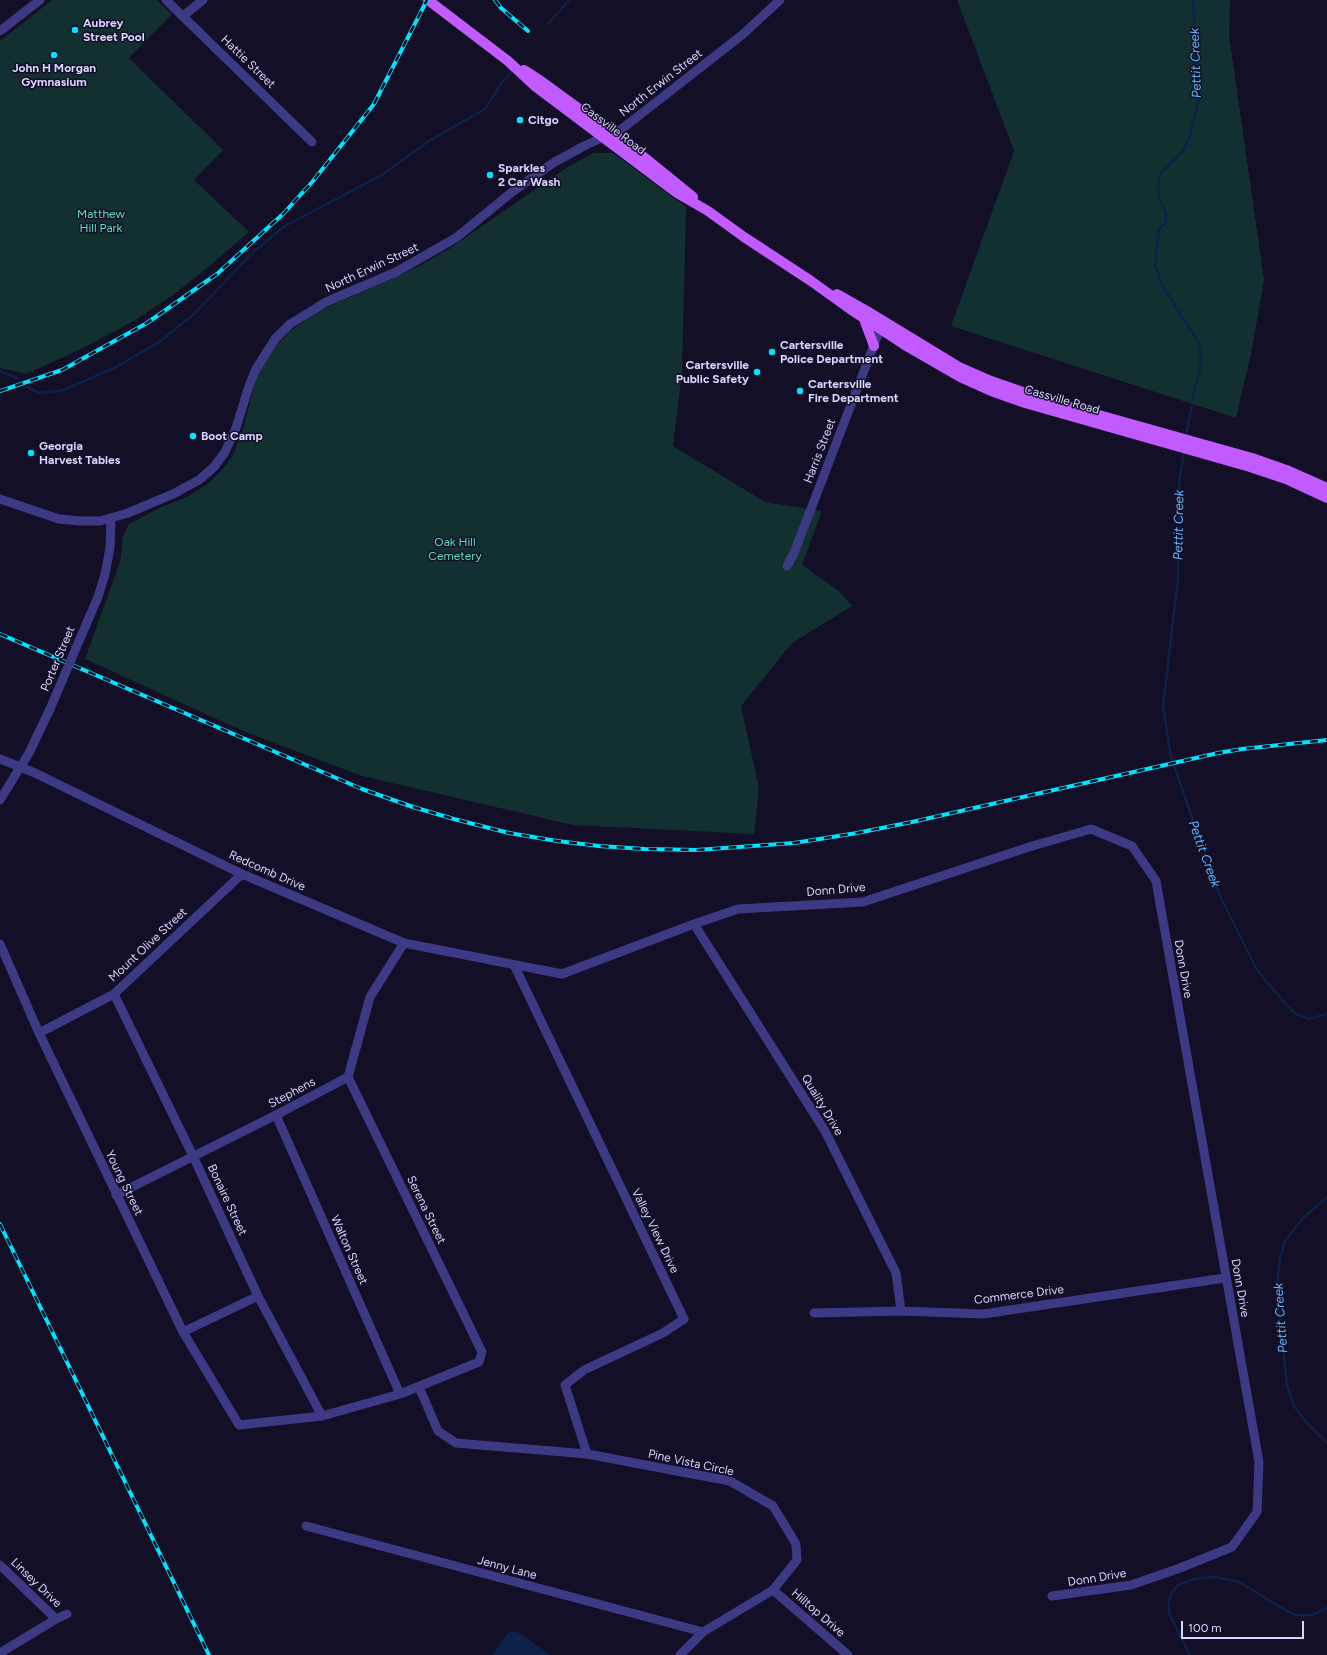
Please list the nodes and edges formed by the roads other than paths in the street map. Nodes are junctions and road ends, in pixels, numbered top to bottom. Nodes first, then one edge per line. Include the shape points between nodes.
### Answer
1 (40, 0) edge
2 (166, 0) edge
3 (203, 0) edge
4 (428, 0) edge
5 (780, 0) edge
6 (184, 16) junction
7 (0, 31) edge
8 (508, 61) junction
9 (612, 133) junction
10 (602, 138) junction
11 (312, 142) dead end
12 (708, 211) junction
13 (811, 281) junction
14 (864, 319) junction
15 (883, 326) junction
16 (874, 346) junction
17 (1251, 462) junction
18 (1327, 488) edge
19 (1327, 498) edge
20 (0, 499) edge
21 (111, 519) junction
22 (787, 566) dead end
23 (0, 759) edge
24 (21, 767) junction
25 (0, 800) edge
26 (242, 874) junction
27 (694, 924) junction
28 (404, 943) junction
29 (0, 944) edge
30 (514, 965) junction
31 (114, 994) junction
32 (40, 1033) junction
33 (348, 1077) junction
34 (276, 1115) junction
35 (193, 1156) junction
36 (116, 1195) junction
37 (1225, 1278) junction
38 (258, 1296) junction
39 (901, 1311) junction
40 (814, 1313) dead end
41 (183, 1332) junction
42 (419, 1387) junction
43 (400, 1394) junction
44 (322, 1416) junction
45 (587, 1454) junction
46 (306, 1526) dead end
47 (0, 1565) edge
48 (773, 1590) junction
49 (1052, 1596) dead end
50 (67, 1614) dead end
51 (56, 1619) junction
52 (703, 1632) junction
53 (0, 1653) edge
54 (680, 1655) edge
55 (848, 1655) edge

1 - 7 street
2 - 6 street, Hattie Street
3 - 6 street
4 - 8 main road, Cassville Road
5 - 9 street, North Erwin Street via 678,87 623,128
6 - 11 street, Hattie Street
8 - 9 main road, Cassville Road via 541,81
8 - 10 main road, Cassville Road via 536,87
9 - 10 street, North Erwin Street
9 - 12 main road, Cassville Road via 681,186
10 - 12 main road, Cassville Road
10 - 21 street, North Erwin Street via 553,163 512,192 457,237 436,250 389,275 326,302 296,320 275,339 256,369 231,440 214,467 199,480 182,489
12 - 13 main road, Cassville Road
13 - 14 main road, Cassville Road
13 - 15 main road, Cassville Road via 853,302
14 - 15 main road, Cassville Road
14 - 16 main road
15 - 16 street, Harris Street
15 - 17 main road, Cassville Road via 960,377 990,391 1032,405
16 - 22 street, Harris Street
17 - 18 main road, Cassville Road via 1289,471
17 - 19 main road, Cassville Road
20 - 21 street, North Erwin Street via 68,520
21 - 24 street, Porter Street, bridge via 110,548 98,597 37,738
23 - 24 street, Redcomb Drive
24 - 25 street, Porter Street
24 - 26 street, Redcomb Drive
26 - 28 street, Redcomb Drive
26 - 31 street, Mount Olive Street
27 - 30 street, Donn Drive via 562,974
27 - 37 street, Donn Drive via 738,909 863,902 1091,829 1132,846 1156,881
27 - 39 street, Quality Drive via 825,1130 896,1273
28 - 30 street, Redcomb Drive
28 - 33 street via 370,997
29 - 32 street, Young Street
30 - 45 street, Valley View Drive via 684,1319 663,1333 584,1370 565,1385
31 - 32 street, Mount Olive Street
31 - 35 street, Bonaire Street
32 - 36 street, Young Street
33 - 34 street, Stephens
33 - 42 street, Serena Street via 482,1352 479,1362
34 - 35 street, Stephens
34 - 43 street, Walton Street
35 - 36 street, Stephens
35 - 38 street, Bonaire Street
36 - 41 street, Young Street
37 - 39 street, Commerce Drive via 984,1314
37 - 49 street, Donn Drive via 1259,1462 1257,1512 1232,1546 1180,1568 1131,1585
38 - 41 street
38 - 44 street, Bonaire Street
39 - 40 street, Commerce Drive
41 - 44 street, Young Street via 239,1425
42 - 43 street
42 - 45 street, Pine Vista Circle via 438,1431 456,1443
43 - 44 street
45 - 48 street, Pine Vista Circle via 730,1481 773,1506 796,1544 797,1560
46 - 52 street, Jenny Lane
47 - 51 street, Linsey Drive
48 - 52 street, Pine Vista Circle
48 - 55 street, Hilltop Drive
50 - 51 street
51 - 53 street
52 - 54 street, Pine Vista Circle

